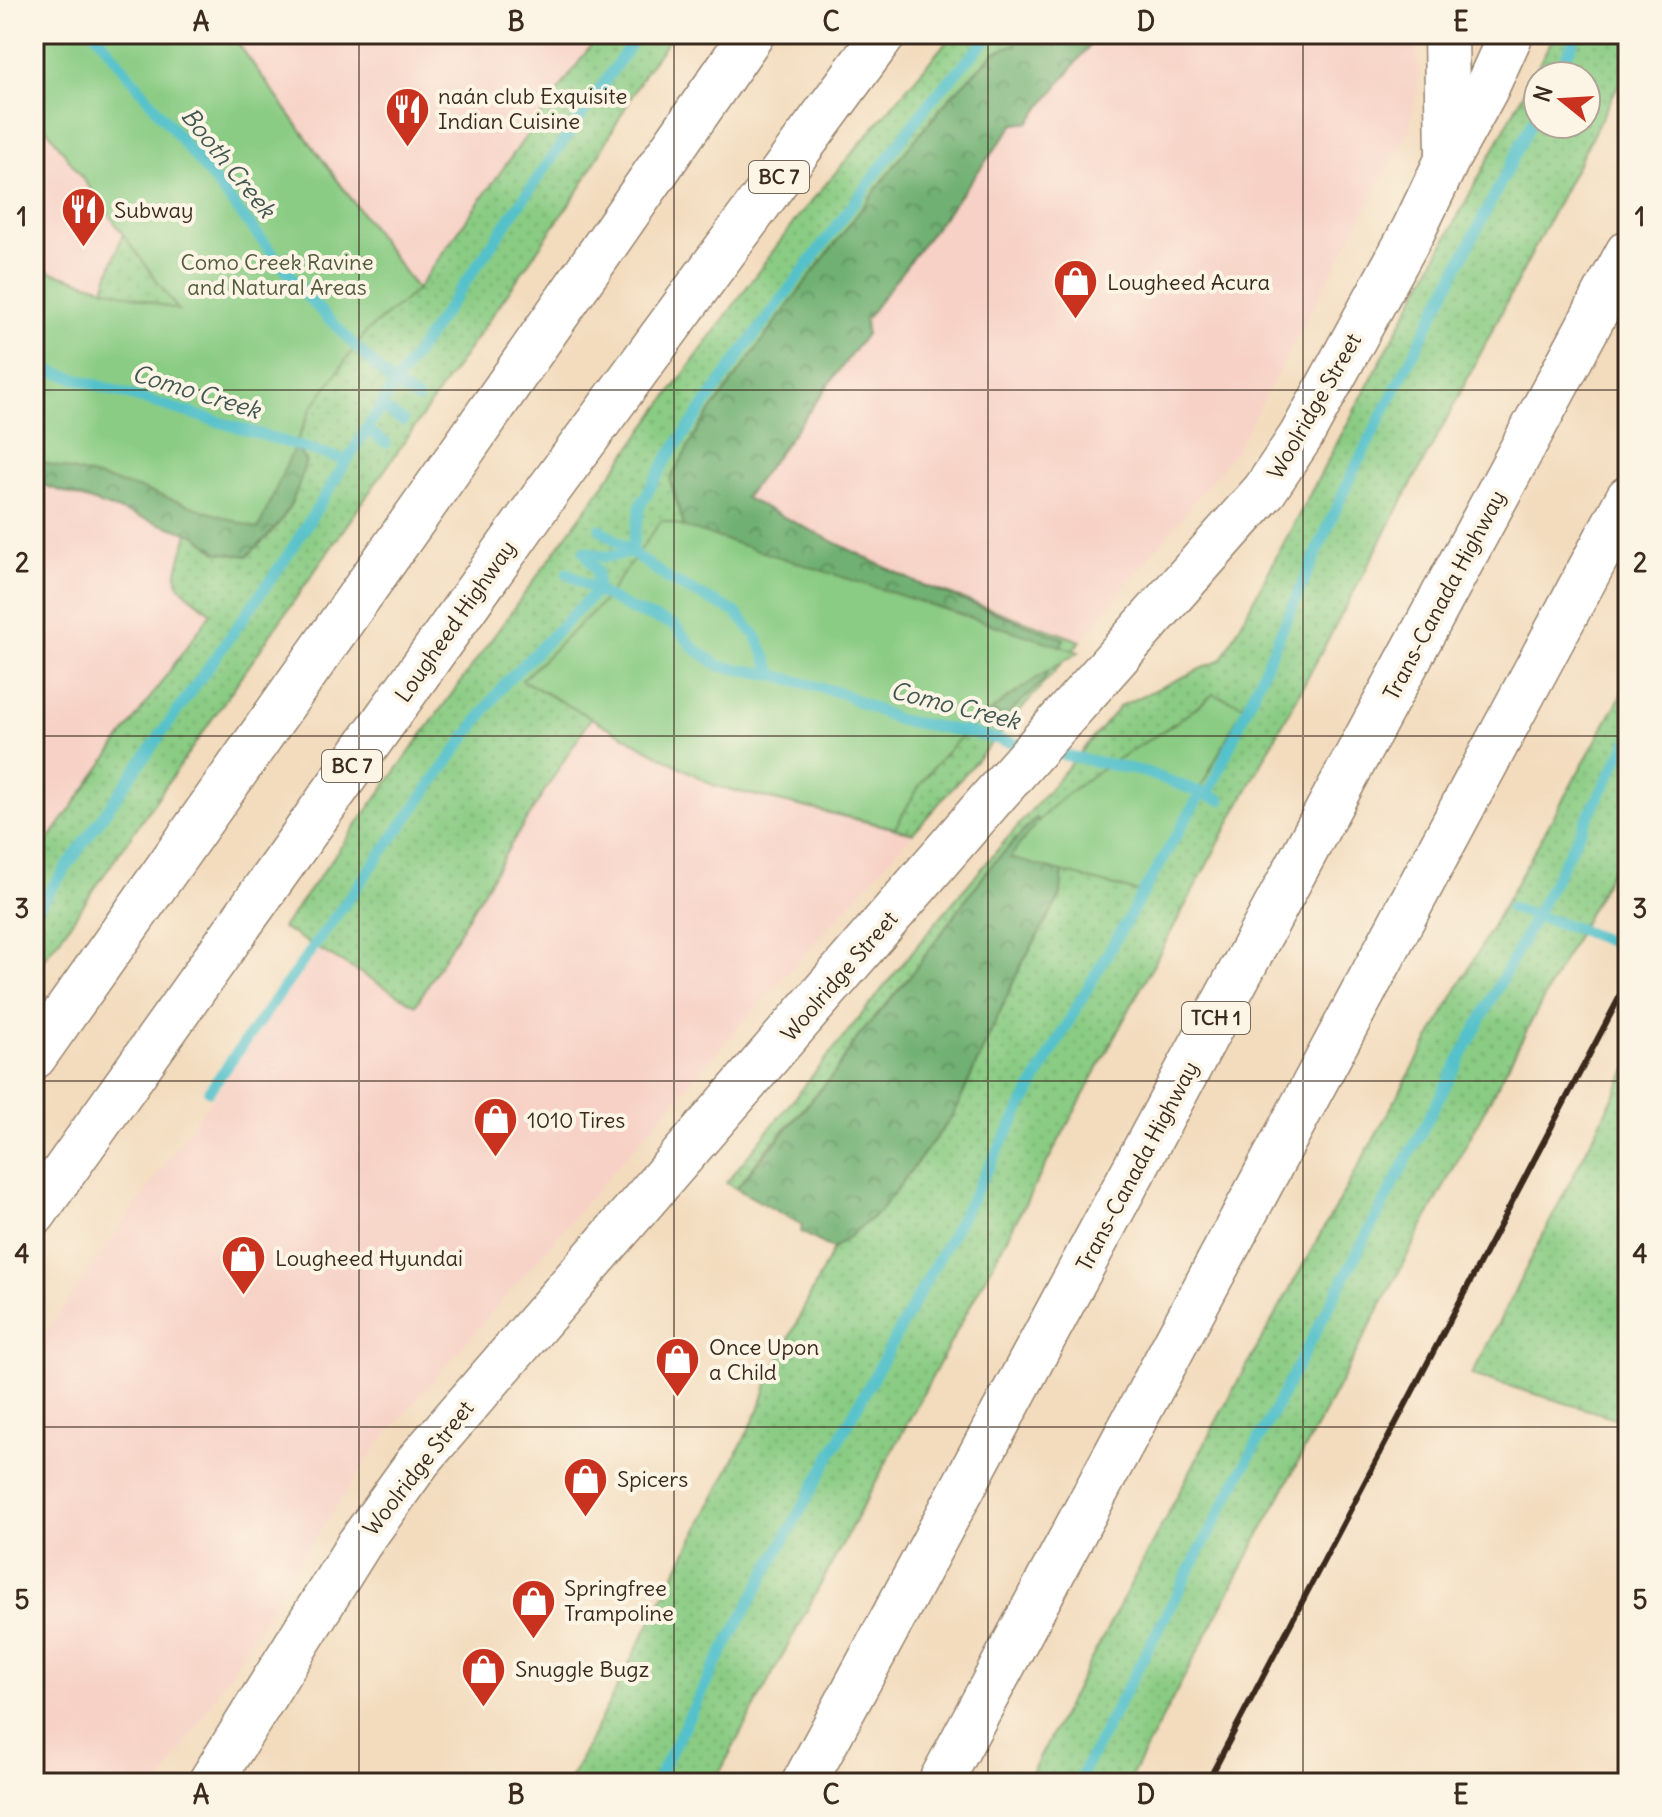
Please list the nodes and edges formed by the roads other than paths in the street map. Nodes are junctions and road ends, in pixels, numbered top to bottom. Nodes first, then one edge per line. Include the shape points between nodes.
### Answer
1 (752, 34) edge
2 (884, 34) edge
3 (1446, 34) edge
4 (1511, 34) edge
5 (1448, 158) junction
6 (1628, 252) edge
7 (1628, 498) edge
8 (34, 1057) edge
9 (34, 1214) edge
10 (210, 1783) edge
11 (804, 1783) edge
12 (940, 1783) edge

1 - 8 main road
2 - 9 main road, Lougheed Highway / BC 7 via 545,495
3 - 5 main road, Woolridge Street
4 - 5 main road, Woolridge Street
5 - 10 main road, Woolridge Street via 1308,424 1250,509 992,798 420,1459 359,1544
6 - 11 main road, Trans-Canada Highway / TCH 1
7 - 12 main road

